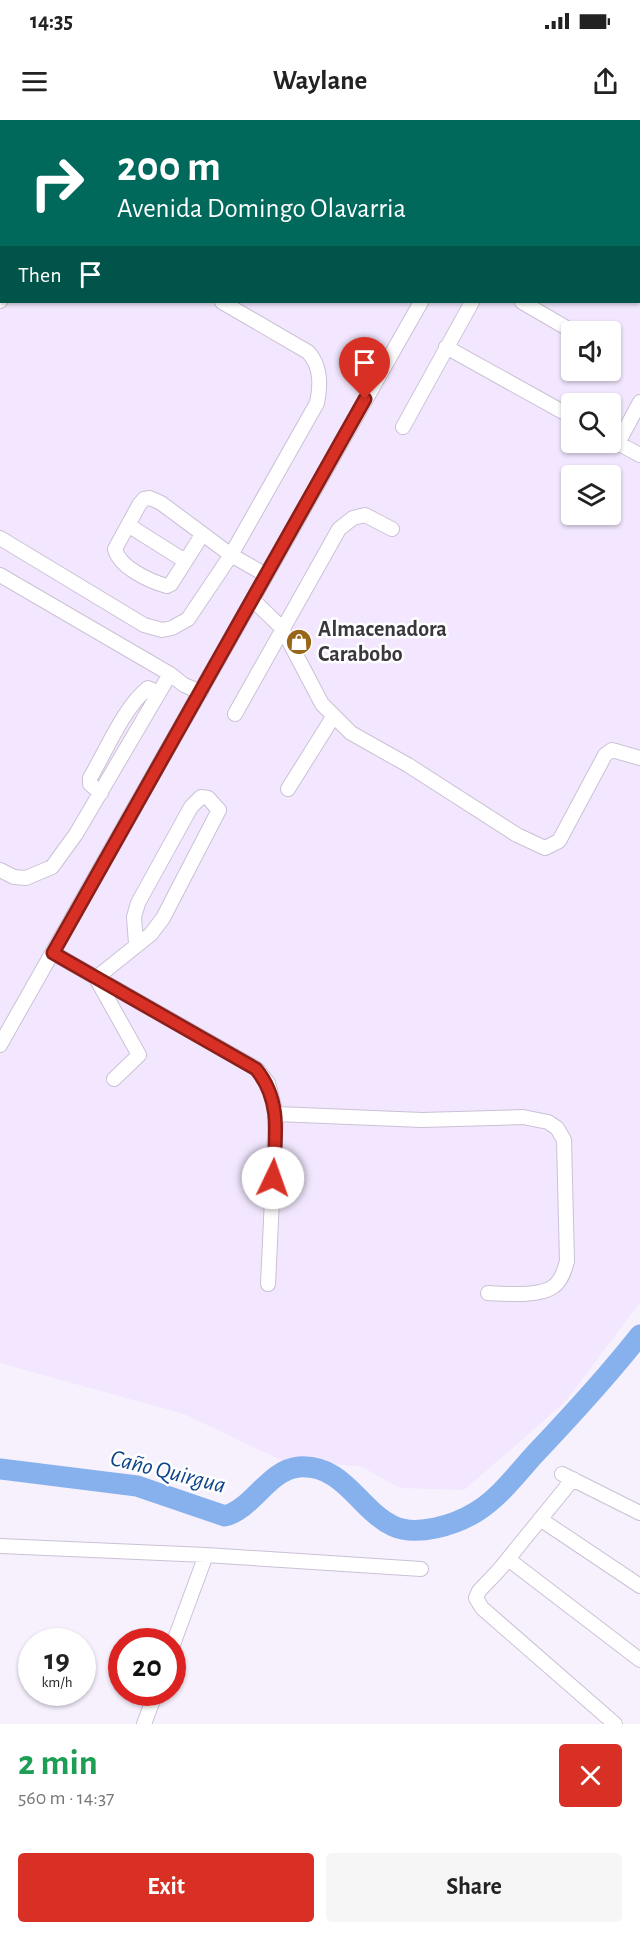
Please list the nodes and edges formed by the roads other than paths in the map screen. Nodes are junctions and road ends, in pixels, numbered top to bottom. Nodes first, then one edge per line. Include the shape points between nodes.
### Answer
1 (224, 303) edge
2 (420, 303) edge
3 (471, 303) edge
4 (524, 303) edge
5 (561, 325) edge
6 (446, 347) junction
7 (640, 402) edge
8 (561, 411) edge
9 (403, 427) dead end
10 (621, 430) edge
11 (621, 445) edge
12 (640, 455) edge
13 (128, 525) junction
14 (392, 529) dead end
15 (202, 535) junction
16 (0, 538) edge
17 (231, 555) junction
18 (185, 561) junction
19 (0, 575) edge
20 (266, 576) junction
21 (253, 600) junction
22 (282, 628) junction
23 (170, 674) junction
24 (201, 692) junction
25 (236, 714) dead end
26 (333, 717) junction
27 (640, 758) edge
28 (288, 789) dead end
29 (0, 870) edge
30 (136, 944) junction
31 (53, 953) junction
32 (96, 978) junction
33 (0, 1045) edge
34 (114, 1079) dead end
35 (276, 1114) junction
36 (268, 1284) dead end
37 (488, 1293) dead end
38 (640, 1513) edge
39 (540, 1519) junction
40 (0, 1545) edge
41 (206, 1555) junction
42 (508, 1559) junction
43 (421, 1569) dead end
44 (640, 1586) edge
45 (179, 1628) edge
46 (640, 1660) edge
47 (151, 1706) edge
48 (144, 1724) edge
49 (615, 1724) edge

1 - 17 street via 308,352 319,373 317,403
2 - 20 street
3 - 6 street
4 - 5 street
6 - 8 street
6 - 9 street
7 - 10 street
11 - 12 street
13 - 15 street via 139,505 150,498
13 - 18 street
13 - 18 street via 115,549 122,563 167,586
14 - 22 street via 365,515 353,518 339,529
15 - 17 street
15 - 18 street
16 - 17 street via 110,606 144,625 162,630 188,619
17 - 20 street
19 - 23 street
20 - 21 street
21 - 22 street
21 - 24 street
22 - 25 street
22 - 26 street via 312,688
23 - 24 street
23 - 29 street via 159,693 148,688 138,696 90,778 93,788 100,792 52,867 26,878
24 - 31 street
26 - 27 street via 351,734 545,848 559,841 604,755 612,750
26 - 28 street
30 - 30 street via 151,934 163,918 219,810 208,798 201,797 192,807 138,903 134,917
30 - 32 street
31 - 32 street
31 - 33 street
32 - 34 street via 139,1055
32 - 35 street via 256,1069 268,1083
35 - 36 street
35 - 37 street via 422,1120 523,1117 557,1128 564,1140 564,1271 554,1287 542,1291
38 - 39 street via 567,1476
39 - 42 street
39 - 44 street
40 - 41 street
41 - 43 street
41 - 45 street
42 - 46 street
42 - 49 street via 479,1591 478,1603
47 - 48 street

